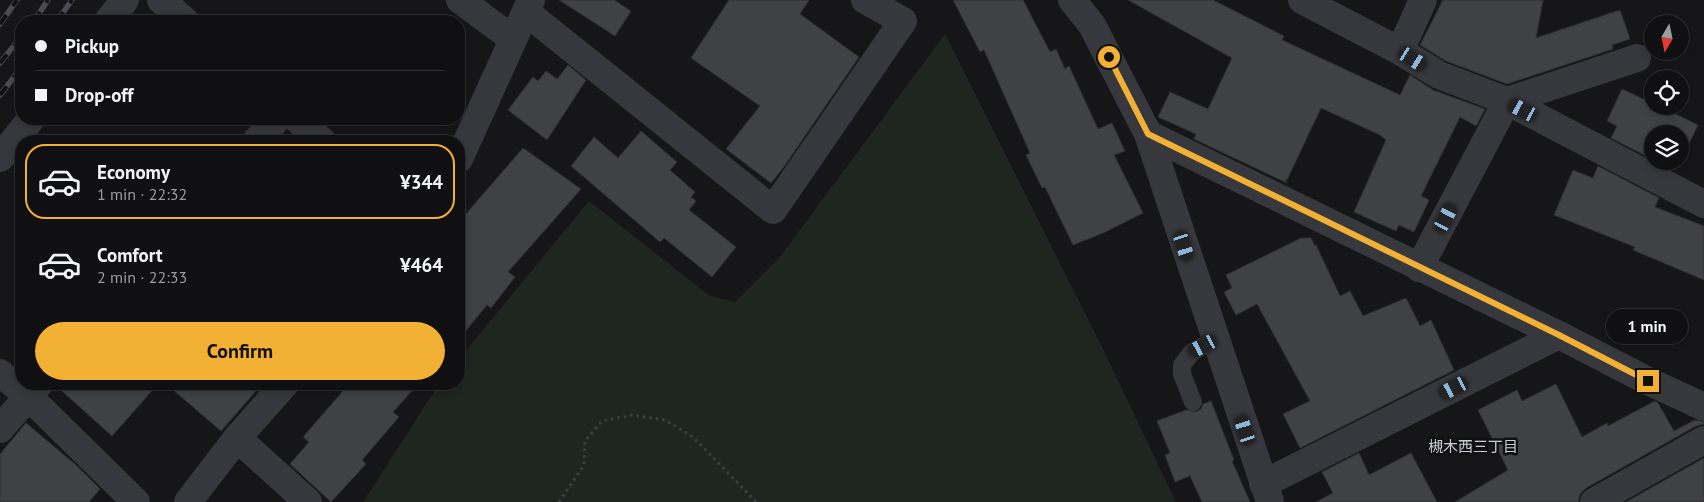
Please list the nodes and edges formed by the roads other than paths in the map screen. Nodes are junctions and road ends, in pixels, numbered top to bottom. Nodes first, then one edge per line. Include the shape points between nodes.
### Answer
1 (125, 0) edge
2 (161, 0) edge
3 (460, 0) edge
4 (865, 0) edge
5 (1072, 0) edge
6 (1302, 0) edge
7 (1423, 0) edge
8 (529, 6) edge
9 (113, 15) edge
10 (178, 15) edge
11 (513, 39) junction
12 (1400, 50) junction
13 (1637, 58) dead end
14 (1507, 101) junction
15 (26, 125) edge
16 (271, 125) edge
17 (304, 125) edge
18 (1148, 134) junction
19 (18, 135) edge
20 (262, 135) edge
21 (315, 135) edge
22 (15, 139) edge
23 (465, 146) edge
24 (0, 158) edge
25 (1704, 204) edge
26 (1419, 268) junction
27 (1559, 335) junction
28 (1215, 340) junction
29 (0, 373) edge
30 (15, 380) edge
31 (34, 390) edge
32 (280, 390) edge
33 (1193, 402) dead end
34 (1704, 407) edge
35 (0, 429) edge
36 (237, 438) junction
37 (1704, 440) edge
38 (1266, 493) edge
39 (136, 502) edge
40 (188, 502) edge
41 (308, 502) edge
42 (1594, 502) edge

1 - 9 street
2 - 10 street
3 - 11 street
4 - 8 street via 903,21 773,210
5 - 18 street via 1092,25
6 - 12 street
7 - 12 street
8 - 11 street
11 - 23 street
12 - 14 street via 1439,75
13 - 14 street
14 - 25 street
14 - 26 street
15 - 19 street
16 - 20 street
17 - 21 street
18 - 26 street
18 - 28 street
22 - 24 street
26 - 27 street
27 - 34 street
27 - 38 street
28 - 33 lane via 1192,352 1182,365 1182,374
28 - 38 street
29 - 30 street
31 - 35 street
31 - 39 street
32 - 36 street
36 - 40 street
36 - 41 street
37 - 42 street

